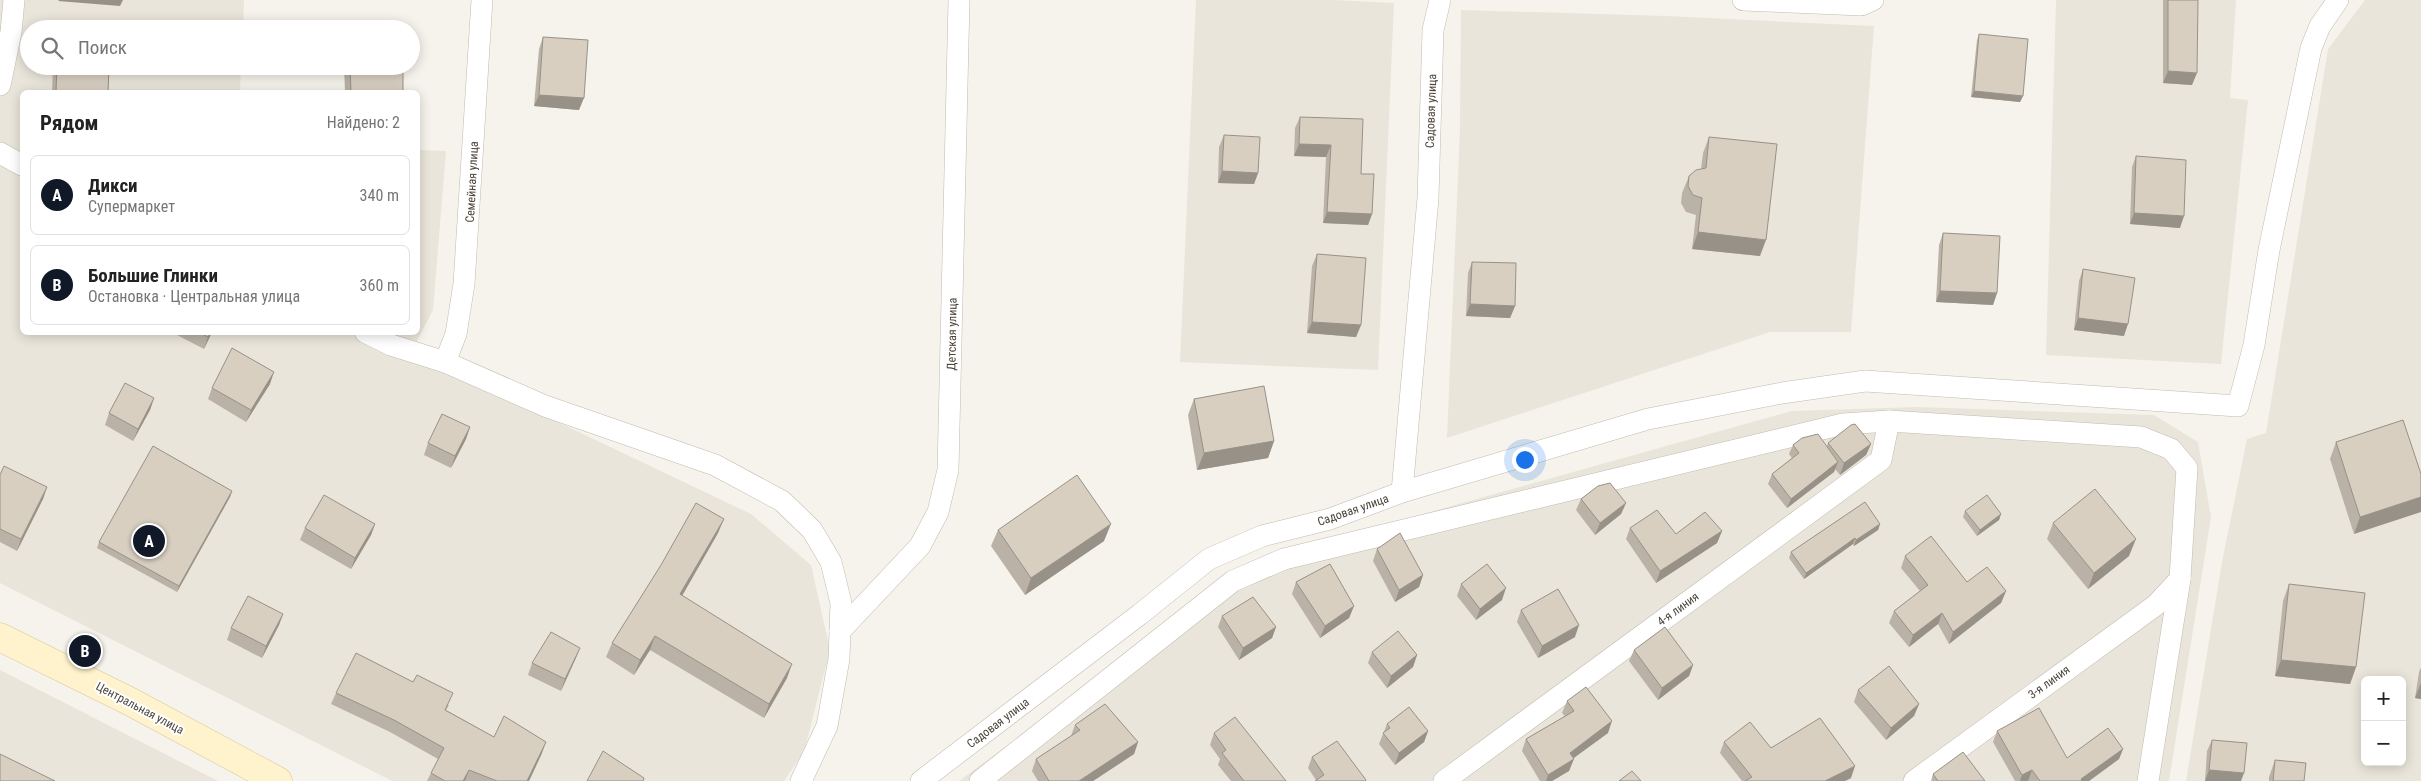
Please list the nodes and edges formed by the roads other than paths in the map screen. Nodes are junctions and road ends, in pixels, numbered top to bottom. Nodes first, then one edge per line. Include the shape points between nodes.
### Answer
1 (14, 0) edge
2 (482, 0) edge
3 (959, 0) edge
4 (1440, 0) edge
5 (1743, 0) edge
6 (1873, 0) edge
7 (2338, 0) edge
8 (0, 85) edge
9 (0, 153) edge
10 (20, 164) edge
11 (371, 335) edge
12 (445, 362) junction
13 (1889, 422) junction
14 (1402, 492) junction
15 (2180, 579) junction
16 (840, 631) junction
17 (0, 637) edge
18 (278, 781) edge
19 (801, 781) edge
20 (921, 781) edge
21 (980, 781) edge
22 (1444, 781) edge
23 (1914, 781) edge
24 (2148, 781) edge

1 - 8 street
2 - 12 street, Семейная улица via 465,276 456,334
3 - 16 street, Детская улица via 948,470 938,512 920,546
4 - 14 street, Садовая улица via 1433,30 1428,198
5 - 6 street via 1861,5
7 - 14 street via 2320,26 2311,48 2269,250 2254,345 2238,406 1865,382 1782,393 1648,419
9 - 10 street
11 - 12 street via 391,345
12 - 16 street via 545,406 715,465 782,501 812,530 831,562 841,603
13 - 15 street via 2141,437 2172,449 2187,468
13 - 21 street via 1843,424 1284,559 1233,581
13 - 22 street, 4-я линия via 1881,460
14 - 20 street, Садовая улица via 1330,519 1262,536 1210,559
15 - 23 street, 3-я линия via 2156,605
15 - 24 street
16 - 19 street via 839,659 827,726
17 - 18 main road, Центральная улица via 131,702

